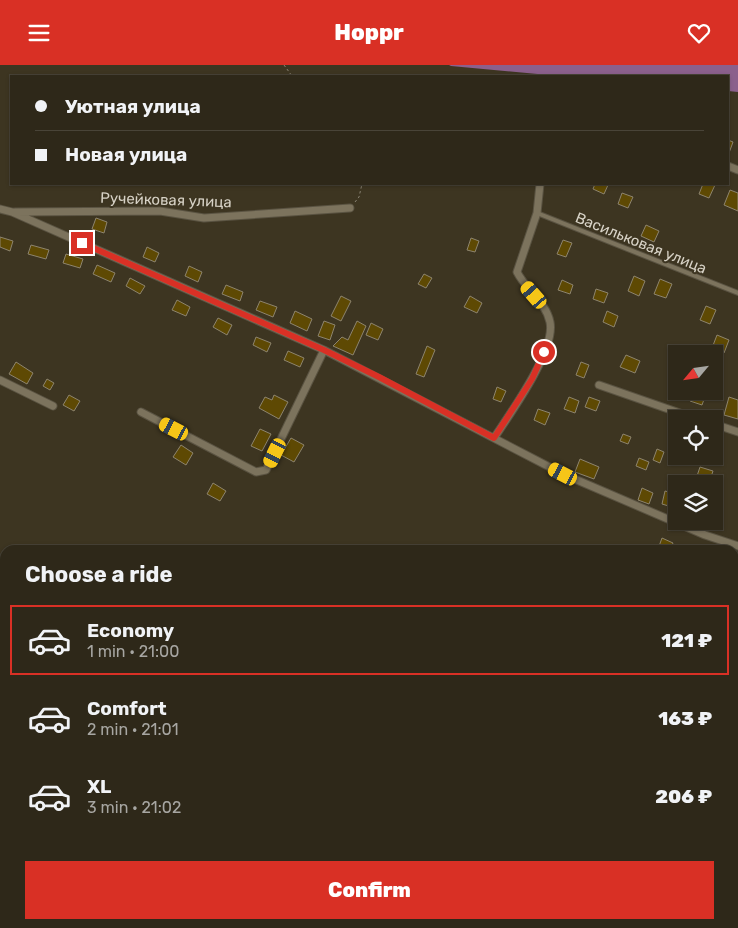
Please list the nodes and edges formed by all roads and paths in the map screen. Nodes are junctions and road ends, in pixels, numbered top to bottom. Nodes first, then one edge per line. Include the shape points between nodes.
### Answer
1 (362, 185) edge
2 (540, 185) edge
3 (350, 208) joint
4 (0, 209) edge
5 (12, 212) junction
6 (537, 213) junction
7 (738, 293) edge
8 (324, 350) junction
9 (0, 379) edge
10 (599, 385) dead end
11 (53, 406) dead end
12 (671, 410) edge
13 (141, 412) dead end
14 (723, 427) edge
15 (738, 432) edge
16 (494, 438) junction
17 (735, 545) edge

1 - 3 path via 359,197
2 - 6 street
3 - 5 street, Ручейковая улица via 204,217 160,211
4 - 5 street
5 - 8 street
6 - 7 lane, Васильковая улица
6 - 16 street via 517,271 522,282 545,308 551,323 550,338 532,379
8 - 13 street via 266,470 256,472
8 - 16 street
9 - 11 street
10 - 12 street
14 - 15 street
16 - 17 street via 617,498

